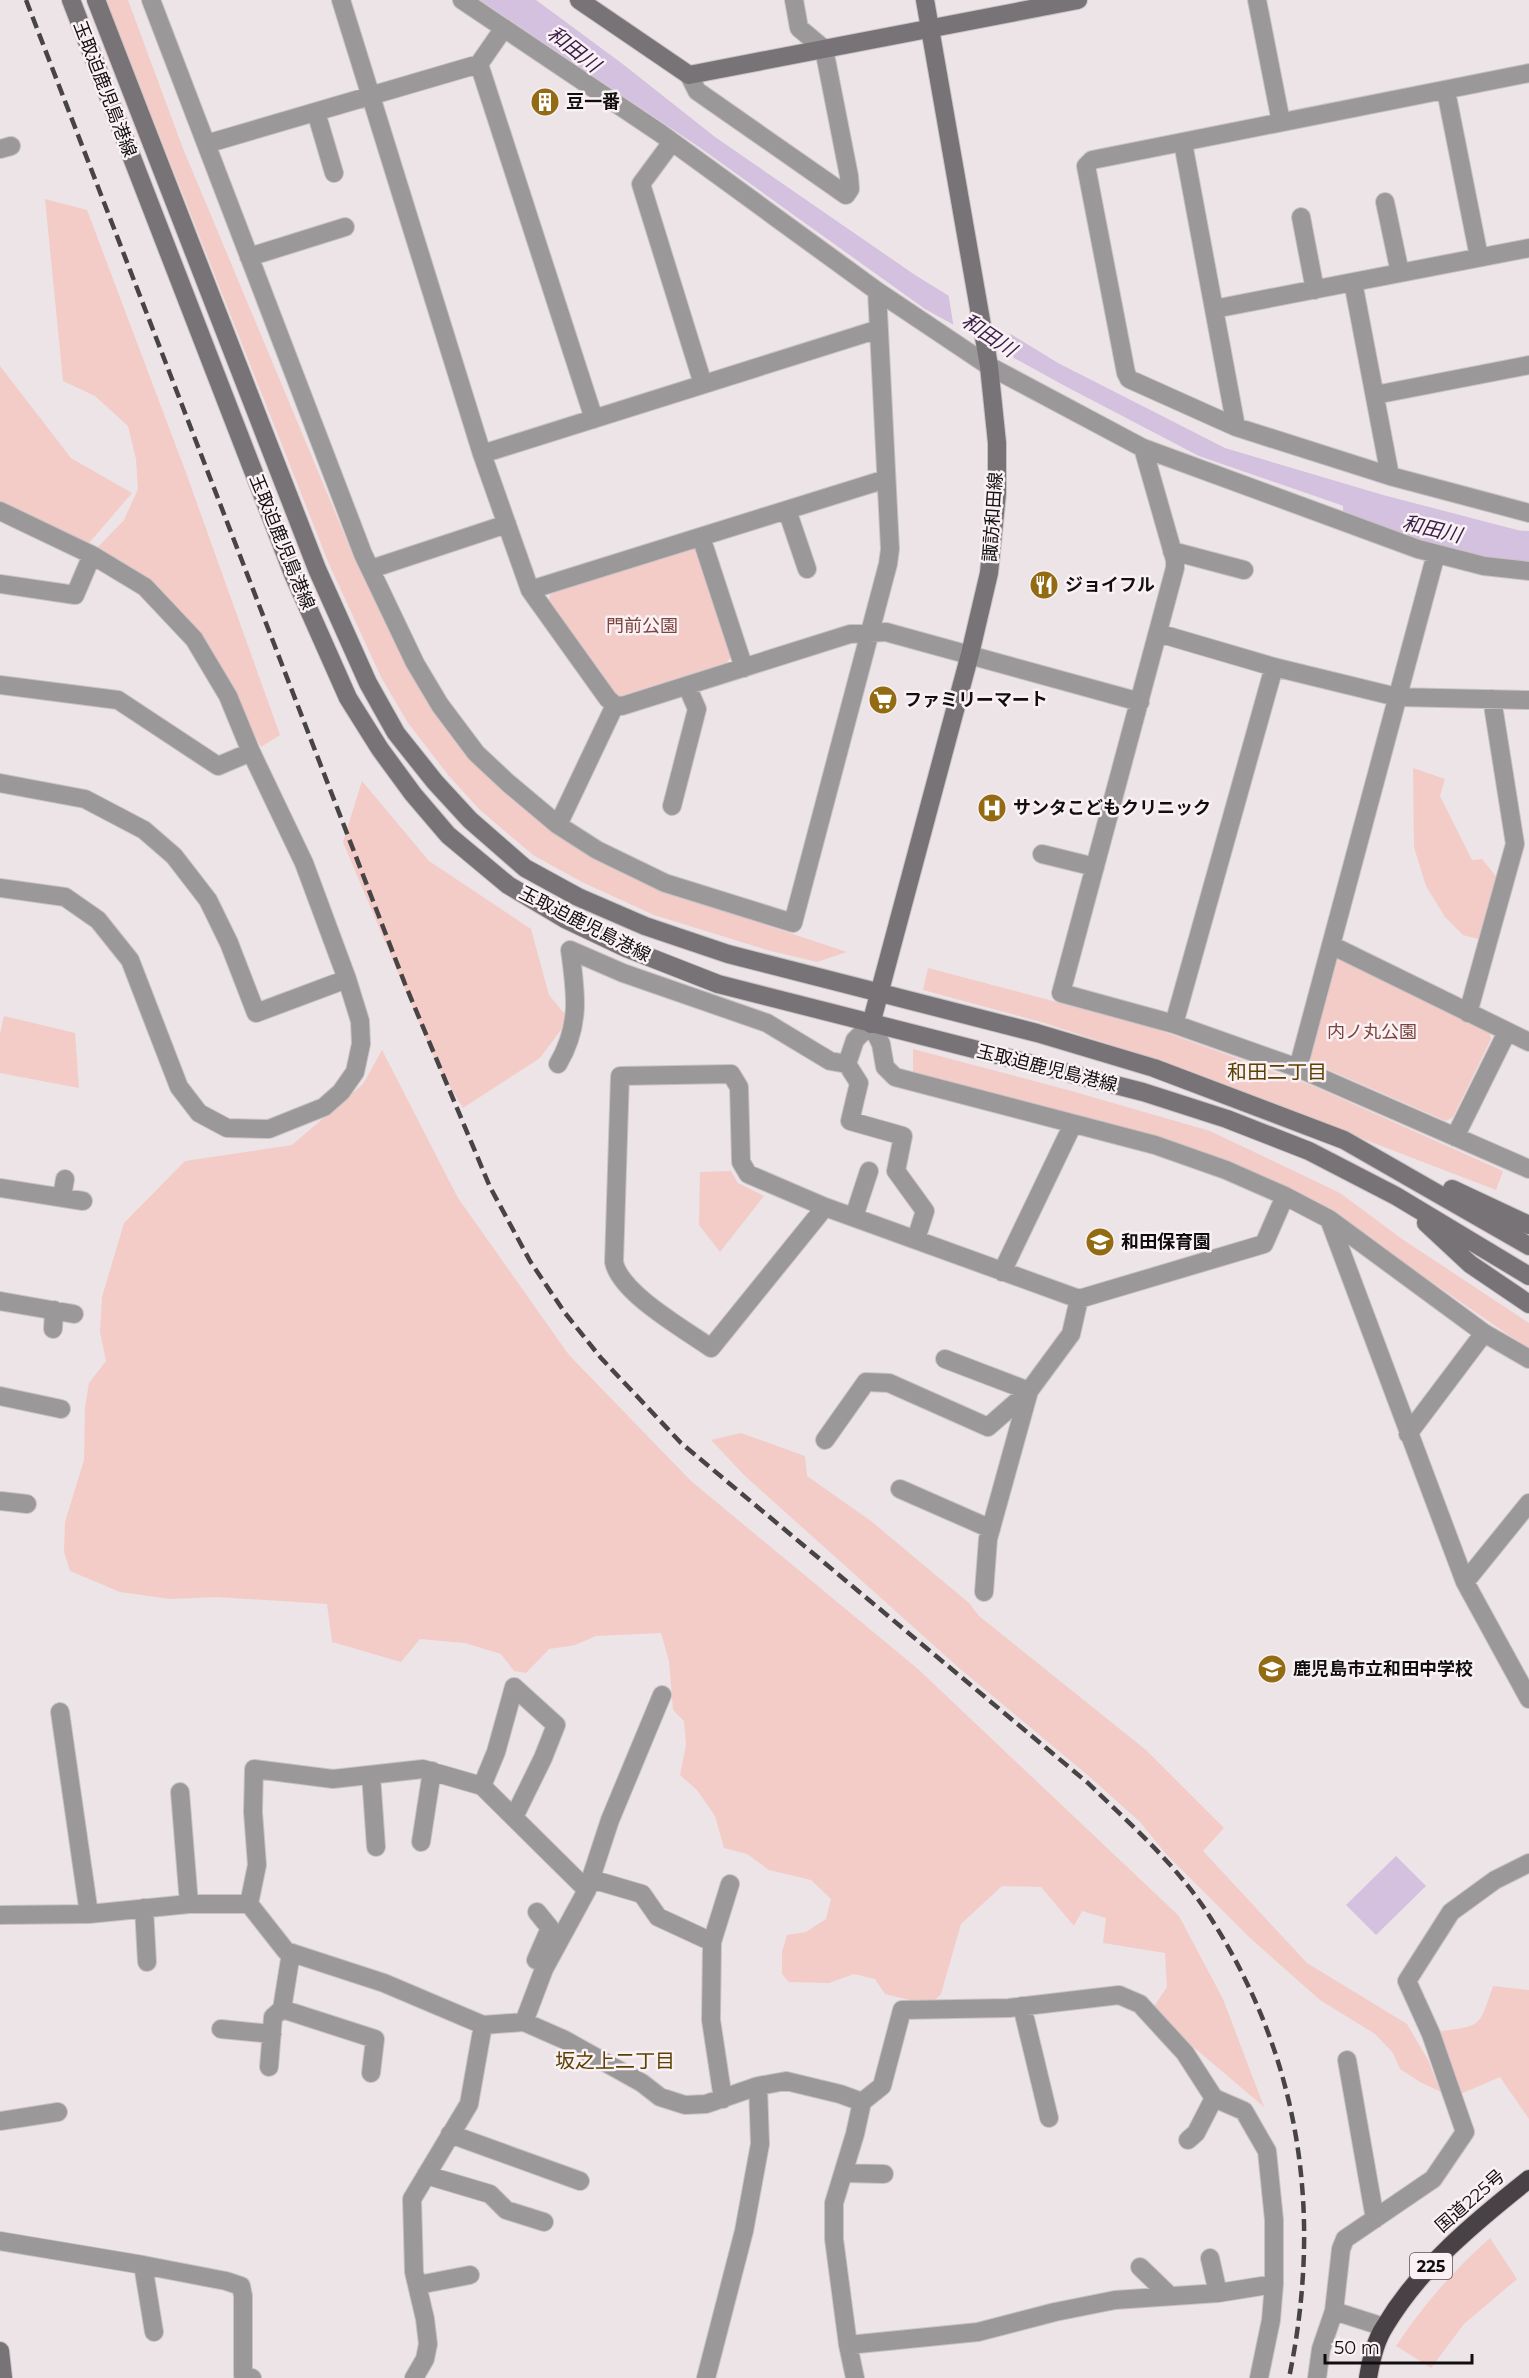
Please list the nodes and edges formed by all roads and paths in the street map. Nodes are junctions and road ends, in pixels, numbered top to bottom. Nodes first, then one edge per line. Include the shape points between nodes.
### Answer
1 (71, 0) edge
2 (96, 0) edge
3 (151, 0) edge
4 (341, 0) edge
5 (462, 0) edge
6 (579, 0) edge
7 (794, 0) edge
8 (925, 0) edge
9 (1078, 0) edge
10 (1257, 0) edge
11 (504, 28) junction
12 (931, 28) junction
13 (824, 49) junction
14 (479, 63) junction
15 (1529, 73) edge
16 (689, 75) junction
17 (1446, 91) junction
18 (371, 96) junction
19 (316, 112) junction
20 (1281, 122) junction
21 (672, 142) junction
22 (1183, 143) junction
23 (206, 144) junction
24 (334, 173) dead end
25 (1385, 202) dead end
26 (1301, 217) dead end
27 (345, 227) dead end
28 (1529, 248) edge
29 (249, 257) junction
30 (1479, 258) junction
31 (1400, 273) junction
32 (1353, 282) junction
33 (1315, 290) junction
34 (877, 291) junction
35 (1214, 309) junction
36 (879, 329) junction
37 (1529, 365) edge
38 (989, 366) junction
39 (703, 384) junction
40 (1374, 395) junction
41 (594, 419) junction
42 (1236, 427) junction
43 (1143, 448) junction
44 (482, 454) junction
45 (1390, 476) junction
46 (886, 479) junction
47 (787, 510) junction
48 (0, 511) edge
49 (1529, 513) edge
50 (507, 524) junction
51 (701, 537) junction
52 (1172, 551) junction
53 (1436, 554) junction
54 (92, 555) junction
55 (371, 569) junction
56 (807, 569) dead end
57 (1244, 570) dead end
58 (1529, 571) edge
59 (0, 584) edge
60 (530, 590) junction
61 (870, 632) junction
62 (1158, 633) junction
63 (970, 654) junction
64 (1274, 667) junction
65 (744, 668) junction
66 (0, 685) edge
67 (687, 686) junction
68 (1397, 697) junction
69 (1492, 699) junction
70 (1529, 700) edge
71 (1140, 702) junction
72 (615, 705) junction
73 (251, 752) junction
74 (0, 783) edge
75 (672, 806) dead end
76 (558, 825) junction
77 (1042, 854) dead end
78 (1095, 867) junction
79 (0, 888) edge
80 (1331, 945) junction
81 (347, 979) junction
82 (880, 993) junction
83 (1468, 1013) junction
84 (871, 1024) junction
85 (1174, 1024) junction
86 (1507, 1032) junction
87 (1529, 1042) edge
88 (558, 1064) dead end
89 (847, 1064) junction
90 (1298, 1068) junction
91 (1073, 1124) junction
92 (1455, 1137) junction
93 (1344, 1140) junction
94 (1529, 1169) edge
95 (869, 1171) dead end
96 (0, 1188) edge
97 (1285, 1196) junction
98 (1396, 1196) junction
99 (83, 1200) dead end
100 (825, 1207) junction
101 (854, 1217) junction
102 (1329, 1219) junction
103 (1529, 1225) edge
104 (916, 1239) junction
105 (1529, 1246) edge
106 (1002, 1272) junction
107 (1529, 1276) edge
108 (1078, 1299) junction
109 (0, 1301) edge
110 (1529, 1304) edge
111 (54, 1310) junction
112 (74, 1314) dead end
113 (53, 1329) dead end
114 (1484, 1333) junction
115 (945, 1359) dead end
116 (1529, 1359) edge
117 (1029, 1391) junction
118 (0, 1396) edge
119 (61, 1409) dead end
120 (1408, 1434) junction
121 (825, 1440) dead end
122 (900, 1489) dead end
123 (0, 1503) edge
124 (1529, 1503) edge
125 (27, 1504) dead end
126 (991, 1529) junction
127 (1465, 1582) junction
128 (984, 1592) dead end
129 (662, 1695) dead end
130 (1529, 1699) edge
131 (60, 1712) dead end
132 (432, 1771) junction
133 (371, 1775) junction
134 (482, 1786) junction
135 (180, 1792) dead end
136 (514, 1817) junction
137 (421, 1842) dead end
138 (376, 1847) dead end
139 (1529, 1863) edge
140 (589, 1884) junction
141 (730, 1884) dead end
142 (189, 1904) junction
143 (249, 1904) junction
144 (144, 1908) junction
145 (537, 1912) dead end
146 (89, 1914) junction
147 (0, 1915) edge
148 (712, 1942) junction
149 (291, 1953) junction
150 (147, 1962) dead end
151 (540, 1978) junction
152 (1022, 2006) junction
153 (282, 2009) junction
154 (524, 2022) junction
155 (483, 2025) junction
156 (221, 2029) dead end
157 (272, 2034) junction
158 (1347, 2061) dead end
159 (269, 2067) dead end
160 (372, 2073) dead end
161 (758, 2086) junction
162 (1214, 2098) junction
163 (723, 2099) junction
164 (862, 2102) junction
165 (58, 2112) dead end
166 (1048, 2118) dead end
167 (0, 2121) edge
168 (450, 2134) junction
169 (1188, 2140) dead end
170 (844, 2173) junction
171 (884, 2174) dead end
172 (426, 2175) junction
173 (1529, 2179) edge
174 (580, 2181) dead end
175 (1375, 2219) junction
176 (544, 2222) dead end
177 (0, 2241) edge
178 (1210, 2258) dead end
179 (143, 2265) junction
180 (1140, 2267) dead end
181 (470, 2275) dead end
182 (1274, 2284) junction
183 (418, 2285) junction
184 (1218, 2293) junction
185 (1169, 2295) junction
186 (1334, 2311) junction
187 (1384, 2327) junction
188 (154, 2332) dead end
189 (848, 2345) junction
190 (0, 2351) edge
191 (245, 2377) edge
192 (3, 2378) edge
193 (414, 2378) edge
194 (706, 2378) edge
195 (855, 2378) edge
196 (1259, 2378) edge
197 (1317, 2378) edge
198 (1368, 2378) edge

1 - 84 main road, 玉取迫鹿児島港線 via 293,574 348,698 413,794 448,835 508,885 565,919 718,984
2 - 82 main road, 玉取迫鹿児島港線 via 317,569 368,683 396,733 470,820 525,868 578,897 645,926 728,954
3 - 23 street
4 - 18 street
5 - 11 street
6 - 16 main road
7 - 13 street via 799,28
8 - 12 main road, 諏訪和田線
9 - 12 main road
10 - 20 street
11 - 14 street
11 - 21 street
12 - 13 main road
12 - 38 main road, 諏訪和田線
13 - 16 main road
13 - 16 street via 849,176 850,189 846,195 697,91
14 - 18 street
14 - 41 street
15 - 17 street
17 - 20 street
17 - 30 street
18 - 19 street
18 - 44 street
19 - 23 street
19 - 24 street
20 - 22 street
21 - 34 street
21 - 39 street via 641,184
22 - 35 street
22 - 42 street via 1092,160 1086,172 1129,379
23 - 29 street
25 - 31 street
26 - 33 street
27 - 29 street
28 - 30 street
29 - 55 street
30 - 31 street
31 - 32 street
32 - 33 street
32 - 40 street
33 - 35 street
34 - 36 street
34 - 38 street
35 - 42 street
36 - 39 street
36 - 46 street
37 - 40 street
38 - 43 street
38 - 63 main road, 諏訪和田線 via 997,443 997,493 989,573
39 - 41 street
40 - 45 street
41 - 44 street
42 - 45 street
43 - 52 street
43 - 53 street
44 - 50 street
45 - 49 street
46 - 47 street
46 - 61 street via 890,549
47 - 51 street
47 - 56 street
48 - 54 street
50 - 55 street
50 - 60 street
51 - 60 street
51 - 65 street
52 - 57 street
52 - 62 street via 1175,568
53 - 58 street via 1484,566
53 - 68 street
54 - 59 street via 75,595
54 - 73 street via 145,587 194,639 228,696
55 - 76 street via 415,663 440,705 476,753
60 - 72 street
61 - 63 street via 886,632
61 - 65 street via 850,634
61 - 76 street via 793,922 665,883 597,850
62 - 64 street
62 - 71 street
63 - 71 street
63 - 82 main road, 諏訪和田線
64 - 68 street
64 - 85 street
65 - 67 street
66 - 73 street via 118,700 218,766
67 - 72 street
67 - 75 street via 697,709 690,777
68 - 69 street
68 - 80 street
69 - 70 street
69 - 83 street via 1515,844
71 - 78 street
72 - 76 street
73 - 81 street via 304,863
74 - 81 street via 85,799 144,830 174,856 208,900 256,1013
77 - 78 street
78 - 85 street via 1061,993
79 - 81 street via 65,897 98,920 130,960 179,1087 199,1113 227,1128 269,1130 324,1107 341,1092 355,1072 361,1044 360,1021
80 - 83 street
80 - 90 street
82 - 84 main road, 諏訪和田線
82 - 93 main road, 玉取迫鹿児島港線 via 1154,1068
83 - 86 street
84 - 89 street via 855,1040
84 - 91 street via 882,1044 885,1067 895,1077
84 - 98 main road, 玉取迫鹿児島港線 via 1143,1092 1309,1151
85 - 90 street
86 - 87 street
86 - 92 street
88 - 89 street via 568,1047 576,1013 570,950 623,973 767,1023 830,1061
89 - 104 street via 859,1083 850,1121 903,1136 896,1171 925,1211
90 - 92 street
91 - 97 street via 1155,1145
91 - 106 street
92 - 94 street
93 - 103 main road
93 - 105 main road, 玉取迫鹿児島港線
95 - 101 street
96 - 99 street via 64,1188
97 - 102 street
97 - 108 street via 1264,1244
98 - 107 main road, 玉取迫鹿児島港線
98 - 110 main road via 1470,1264
100 - 100 street via 711,1348 629,1288 615,1269 620,1076 731,1074 739,1087 741,1162 747,1174
100 - 101 street
101 - 104 street
102 - 114 street
102 - 120 street
104 - 106 street
106 - 108 street
108 - 117 street via 1071,1335
109 - 111 street
111 - 112 street
111 - 113 street
114 - 116 street
114 - 120 street
115 - 117 street
117 - 121 street via 988,1427 889,1383 866,1382
117 - 126 street
118 - 119 street
120 - 127 street
122 - 126 street
123 - 125 street
124 - 127 street
126 - 128 street
127 - 130 street
129 - 140 street via 610,1820
131 - 146 street
132 - 133 street via 423,1768
132 - 134 street
132 - 137 street
133 - 138 street
133 - 143 street via 333,1779 254,1769 257,1865
134 - 136 street
134 - 136 street via 514,1688 556,1725
135 - 142 street
136 - 140 street
139 - 175 street via 1495,1880 1451,1912 1407,1981 1431,2034 1465,2132 1433,2179
140 - 148 street via 642,1894 658,1917
140 - 151 street
141 - 148 street
142 - 143 street
142 - 144 street
143 - 149 street
144 - 146 street
144 - 150 street
145 - 151 street via 550,1928 534,1966
146 - 147 street
148 - 163 street via 711,2020
149 - 153 street
149 - 155 street via 384,1983
151 - 154 street
152 - 162 street via 1119,1995 1140,2004 1185,2053
152 - 164 street via 902,2010 882,2086
152 - 166 street
153 - 157 street via 273,2017
153 - 160 street via 375,2039
154 - 155 street
154 - 163 street via 565,2040 660,2097 685,2105
155 - 168 street via 469,2104
156 - 157 street
157 - 159 street
158 - 175 street
161 - 163 street
161 - 164 street via 786,2081
161 - 194 street via 760,2144 744,2231
162 - 169 street via 1196,2133
162 - 182 street via 1244,2111 1267,2151 1274,2220
164 - 170 street
165 - 167 street
168 - 172 street
168 - 174 street
170 - 171 street
170 - 189 street via 834,2203 834,2239
172 - 176 street via 490,2194 506,2210
172 - 183 street via 412,2199 414,2272
173 - 187 highway, 国道225号 / 225 via 1443,2253
175 - 186 street via 1345,2239
177 - 179 street
178 - 184 street
179 - 188 street
179 - 191 street via 241,2286
180 - 185 street
181 - 183 street
182 - 184 street
182 - 196 street
183 - 193 street via 428,2344
184 - 185 street
185 - 189 street via 1115,2300 978,2332
186 - 187 street
186 - 197 street via 1321,2349
187 - 198 highway, 国道225号 / 225 via 1371,2358
189 - 195 street
190 - 192 main road

